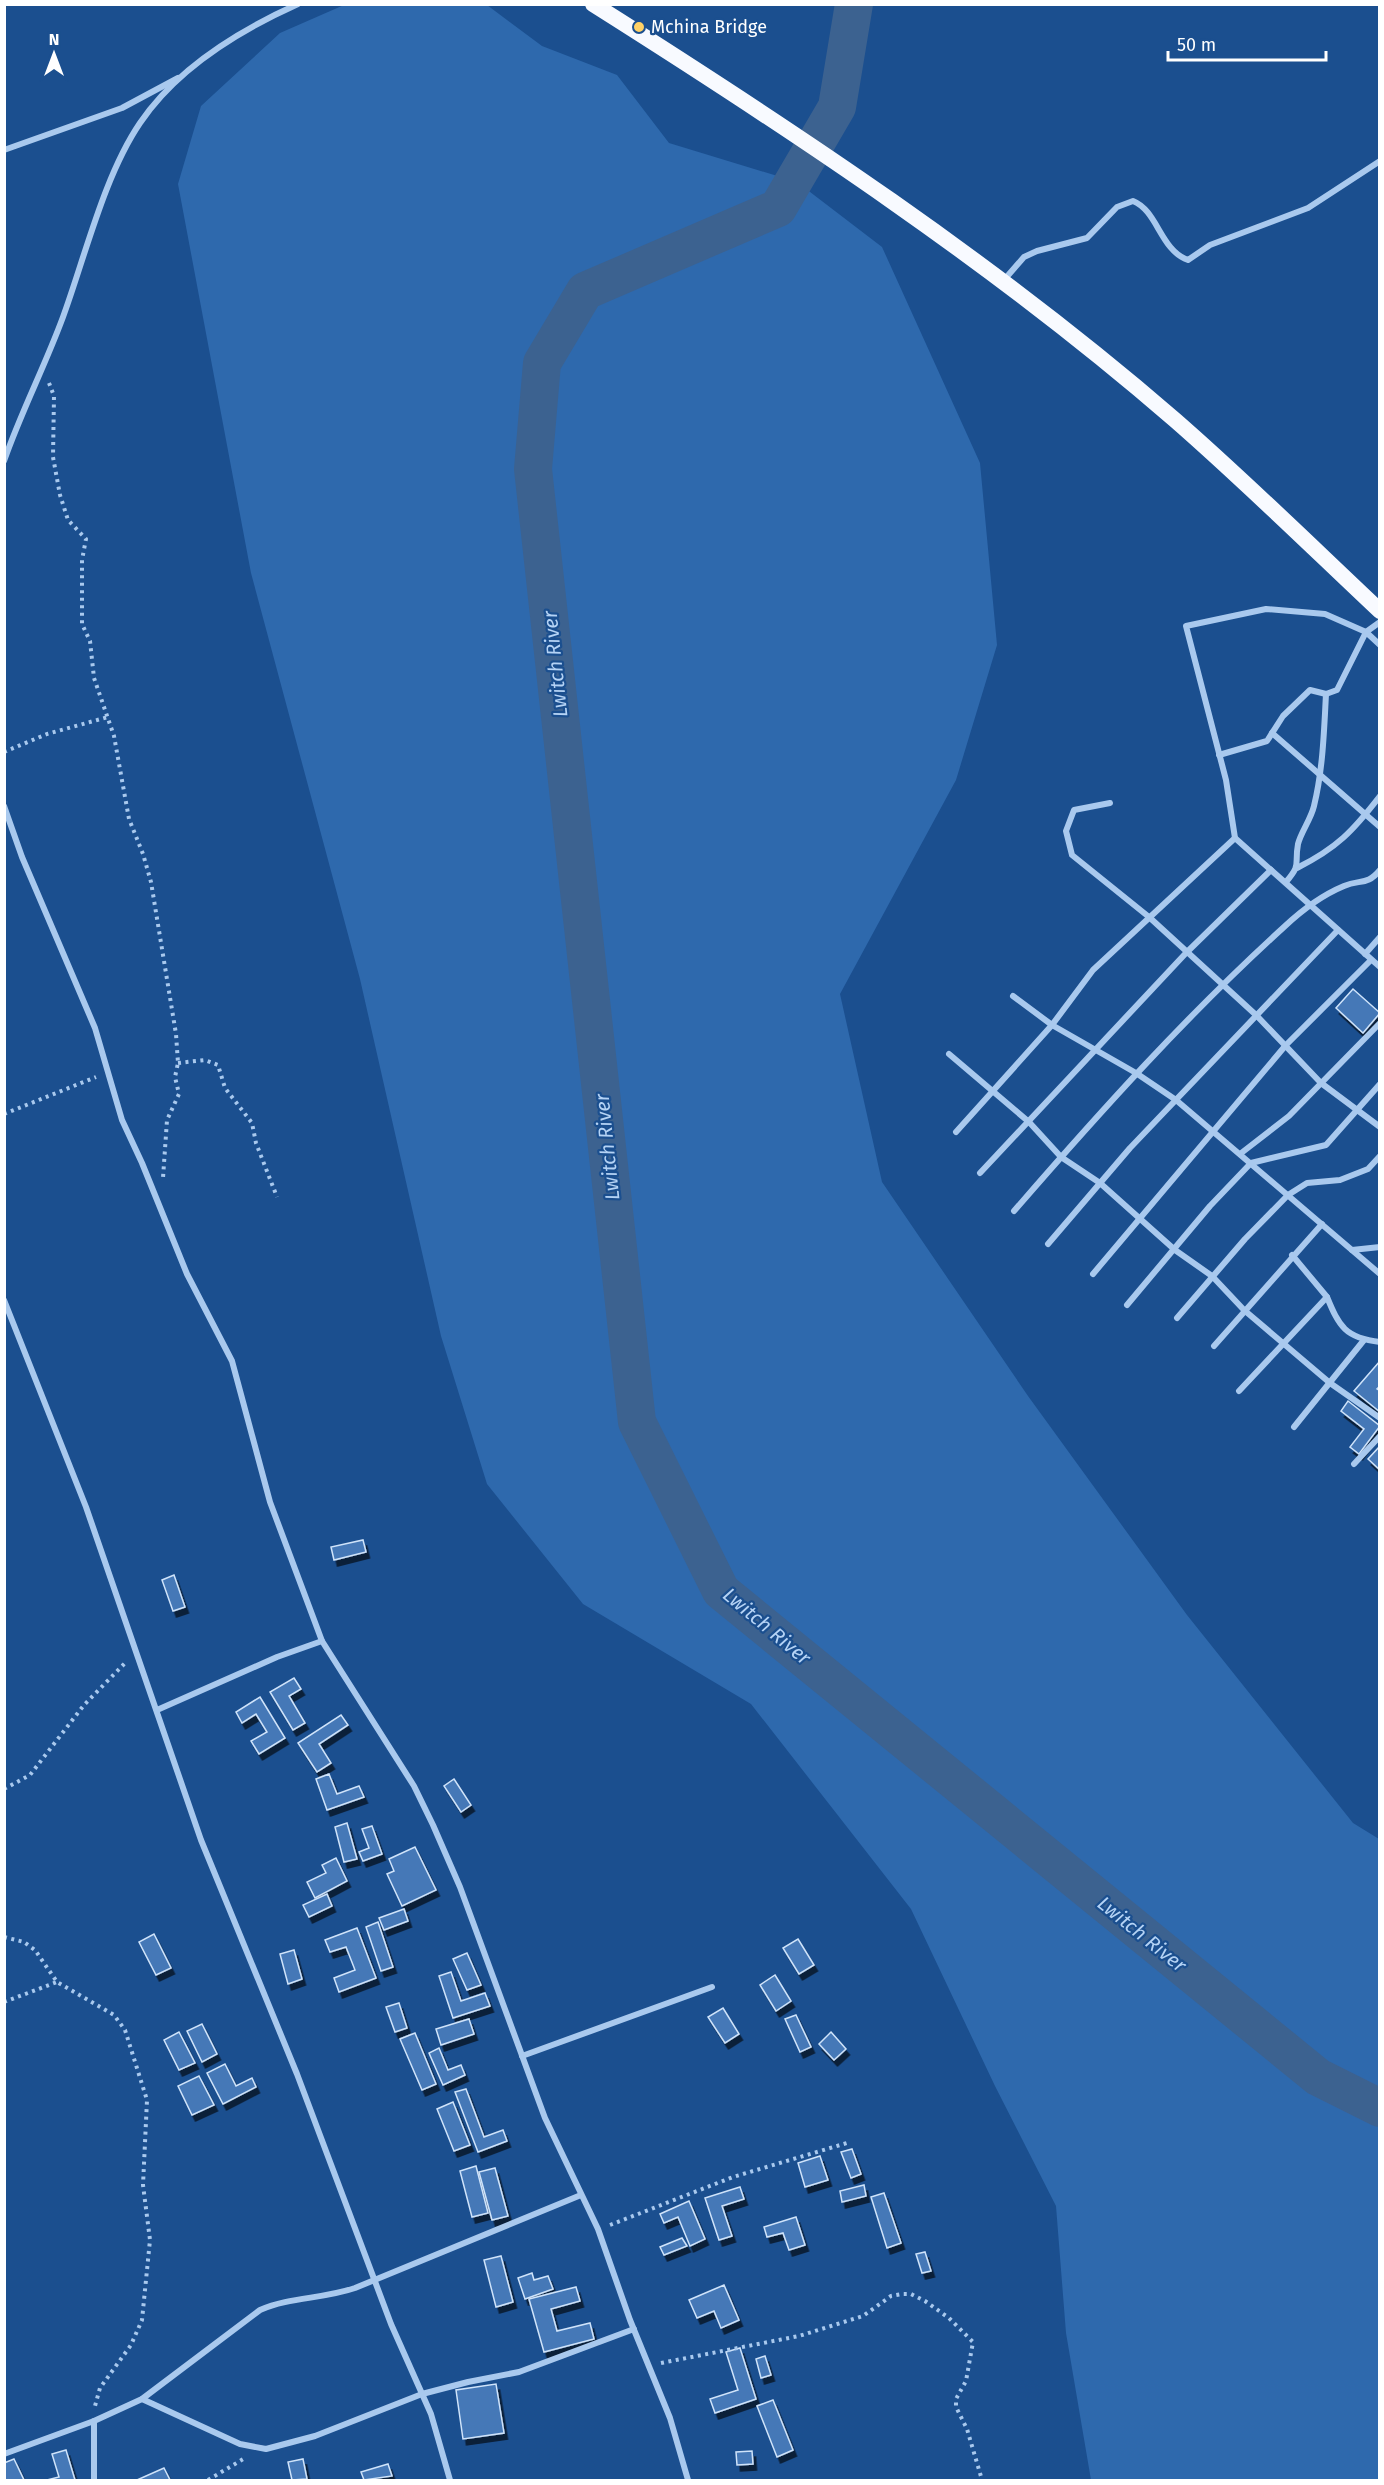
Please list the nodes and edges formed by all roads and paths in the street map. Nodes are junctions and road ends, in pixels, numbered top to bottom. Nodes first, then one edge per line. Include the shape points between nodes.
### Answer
1 (298, 4) edge
2 (593, 4) edge
3 (183, 75) junction
4 (4, 150) edge
5 (1380, 161) edge
6 (1001, 283) junction
7 (41, 373) junction
8 (4, 460) edge
9 (1380, 611) edge
10 (1380, 622) edge
11 (1366, 632) junction
12 (1380, 645) edge
13 (1326, 694) junction
14 (108, 717) junction
15 (1272, 733) junction
16 (4, 752) edge
17 (1219, 755) junction
18 (1319, 777) junction
19 (1380, 796) edge
20 (1110, 803) dead end
21 (4, 806) edge
22 (1365, 815) junction
23 (1380, 827) edge
24 (1235, 838) junction
25 (1298, 868) junction
26 (1271, 870) junction
27 (1380, 870) edge
28 (1286, 882) junction
29 (1309, 904) junction
30 (1149, 917) junction
31 (1338, 930) junction
32 (1380, 937) edge
33 (1186, 953) junction
34 (1365, 954) junction
35 (1371, 960) junction
36 (1380, 967) edge
37 (1221, 984) junction
38 (1013, 996) dead end
39 (1256, 1015) junction
40 (1380, 1023) edge
41 (1052, 1025) junction
42 (1286, 1045) junction
43 (1095, 1051) junction
44 (949, 1054) dead end
45 (178, 1062) junction
46 (109, 1072) junction
47 (1136, 1073) junction
48 (1321, 1083) junction
49 (1380, 1084) edge
50 (992, 1093) junction
51 (1176, 1100) junction
52 (1357, 1110) junction
53 (4, 1114) edge
54 (1029, 1122) junction
55 (1380, 1127) edge
56 (1214, 1130) junction
57 (956, 1132) dead end
58 (1240, 1154) junction
59 (1380, 1156) edge
60 (1061, 1157) junction
61 (1251, 1163) junction
62 (980, 1173) dead end
63 (1100, 1183) junction
64 (1288, 1195) junction
65 (277, 1197) dead end
66 (158, 1201) junction
67 (1014, 1211) dead end
68 (1139, 1219) junction
69 (1322, 1224) junction
70 (1048, 1244) dead end
71 (1380, 1247) edge
72 (1175, 1250) junction
73 (1352, 1250) junction
74 (1292, 1255) junction
75 (1093, 1274) dead end
76 (1380, 1274) edge
77 (1212, 1276) junction
78 (1327, 1297) junction
79 (4, 1300) edge
80 (1127, 1305) dead end
81 (1244, 1310) junction
82 (1178, 1317) dead end
83 (1364, 1340) junction
84 (1282, 1342) junction
85 (1380, 1342) edge
86 (1214, 1347) dead end
87 (1330, 1383) junction
88 (1239, 1391) dead end
89 (1380, 1418) edge
90 (1294, 1427) dead end
91 (1380, 1436) edge
92 (1354, 1464) dead end
93 (322, 1641) junction
94 (136, 1654) junction
95 (157, 1710) junction
96 (4, 1789) edge
97 (4, 1937) edge
98 (57, 1982) junction
99 (712, 1987) dead end
100 (4, 2002) edge
101 (522, 2056) junction
102 (847, 2143) dead end
103 (581, 2195) junction
104 (598, 2229) junction
105 (375, 2280) junction
106 (634, 2329) junction
107 (649, 2366) junction
108 (422, 2394) junction
109 (142, 2399) junction
110 (94, 2421) junction
111 (253, 2449) junction
112 (4, 2454) edge
113 (94, 2481) edge
114 (208, 2481) edge
115 (450, 2481) edge
116 (688, 2481) edge
117 (982, 2481) edge

1 - 3 street via 223,44
2 - 6 highway via 859,177
3 - 4 street via 122,108
3 - 7 street via 154,105 129,143 105,196
5 - 6 street via 1308,208 1210,245 1188,260 1176,256 1143,205 1132,201 1117,207 1087,238 1024,257
6 - 9 highway via 1174,419
7 - 8 street
7 - 14 path via 52,386 54,396 53,457 60,495 68,520 86,539 81,561 81,616 90,641 94,678
10 - 11 street
11 - 12 street
11 - 13 street via 1337,690
11 - 17 street via 1324,614 1266,609 1186,626
13 - 15 street via 1310,690 1283,716
13 - 18 street
14 - 16 path via 47,734
14 - 45 path via 129,819 151,882
15 - 17 street via 1267,741
15 - 18 street
17 - 24 street
18 - 22 street
18 - 25 street via 1314,806 1298,843
19 - 22 street
20 - 30 street via 1074,810 1066,831 1072,855
21 - 46 street via 95,1028
22 - 23 street
22 - 25 street via 1328,852
24 - 26 street
24 - 30 street
25 - 28 street
26 - 28 street
26 - 33 street
27 - 29 street via 1371,880 1346,885
28 - 29 street
29 - 31 street
29 - 37 street
30 - 33 street
30 - 41 street via 1093,970
31 - 34 street
31 - 39 street
32 - 34 street
33 - 37 street
33 - 43 street
34 - 35 street
35 - 36 street
35 - 42 street
37 - 39 street
37 - 47 street
38 - 41 street
39 - 42 street
39 - 51 street
40 - 48 street
41 - 43 street
41 - 50 street
42 - 48 street
42 - 56 street
43 - 47 street
43 - 54 street
44 - 50 street
45 - 65 path via 205,1060 218,1065 225,1088 252,1122
45 - 66 path via 178,1094 167,1120
46 - 53 path
46 - 66 street via 122,1120
47 - 51 street
47 - 60 street
48 - 52 street
48 - 58 street via 1289,1116
49 - 52 street
50 - 54 street
50 - 57 street
51 - 56 street
51 - 63 street
52 - 55 street
52 - 61 street via 1326,1145
54 - 60 street
54 - 62 street
56 - 58 street
56 - 68 street
58 - 61 street
59 - 64 street via 1368,1169 1340,1180 1307,1183
60 - 63 street
60 - 67 street
61 - 64 street
61 - 72 street
63 - 68 street
63 - 70 street
64 - 69 street
64 - 77 street
66 - 93 street via 187,1274 232,1361 274,1513
68 - 72 street
68 - 75 street
69 - 73 street
69 - 74 street
71 - 73 street
72 - 77 street
72 - 80 street
73 - 76 street
74 - 78 street
74 - 81 street
77 - 81 street
77 - 82 street
78 - 83 street via 1339,1326
78 - 84 street
79 - 94 street via 86,1507
81 - 84 street
81 - 86 street
83 - 85 street
83 - 87 street
84 - 87 street
84 - 88 street
87 - 89 street
87 - 90 street
91 - 92 street
93 - 95 street
93 - 101 street via 414,1786 434,1825
94 - 95 street
94 - 96 path via 102,1684 30,1774
95 - 105 street via 201,1840 297,2073
97 - 98 path via 24,1942 34,1950
98 - 100 path
98 - 110 path via 114,2014 129,2040 147,2100 143,2186 150,2240 142,2320 131,2345 100,2388
99 - 101 street
101 - 103 street via 545,2118
102 - 104 path via 733,2177
103 - 104 street
103 - 105 street
104 - 106 street
105 - 108 street
105 - 109 street via 340,2293 276,2303 260,2310
106 - 107 street
106 - 108 street via 519,2373
107 - 116 street via 670,2418
107 - 117 path via 799,2336 863,2316 891,2296 911,2294 943,2313 973,2343 956,2407 967,2429
108 - 111 street via 315,2436
108 - 115 street
109 - 110 street
109 - 111 street
110 - 112 street
110 - 113 street
111 - 114 path via 242,2462

